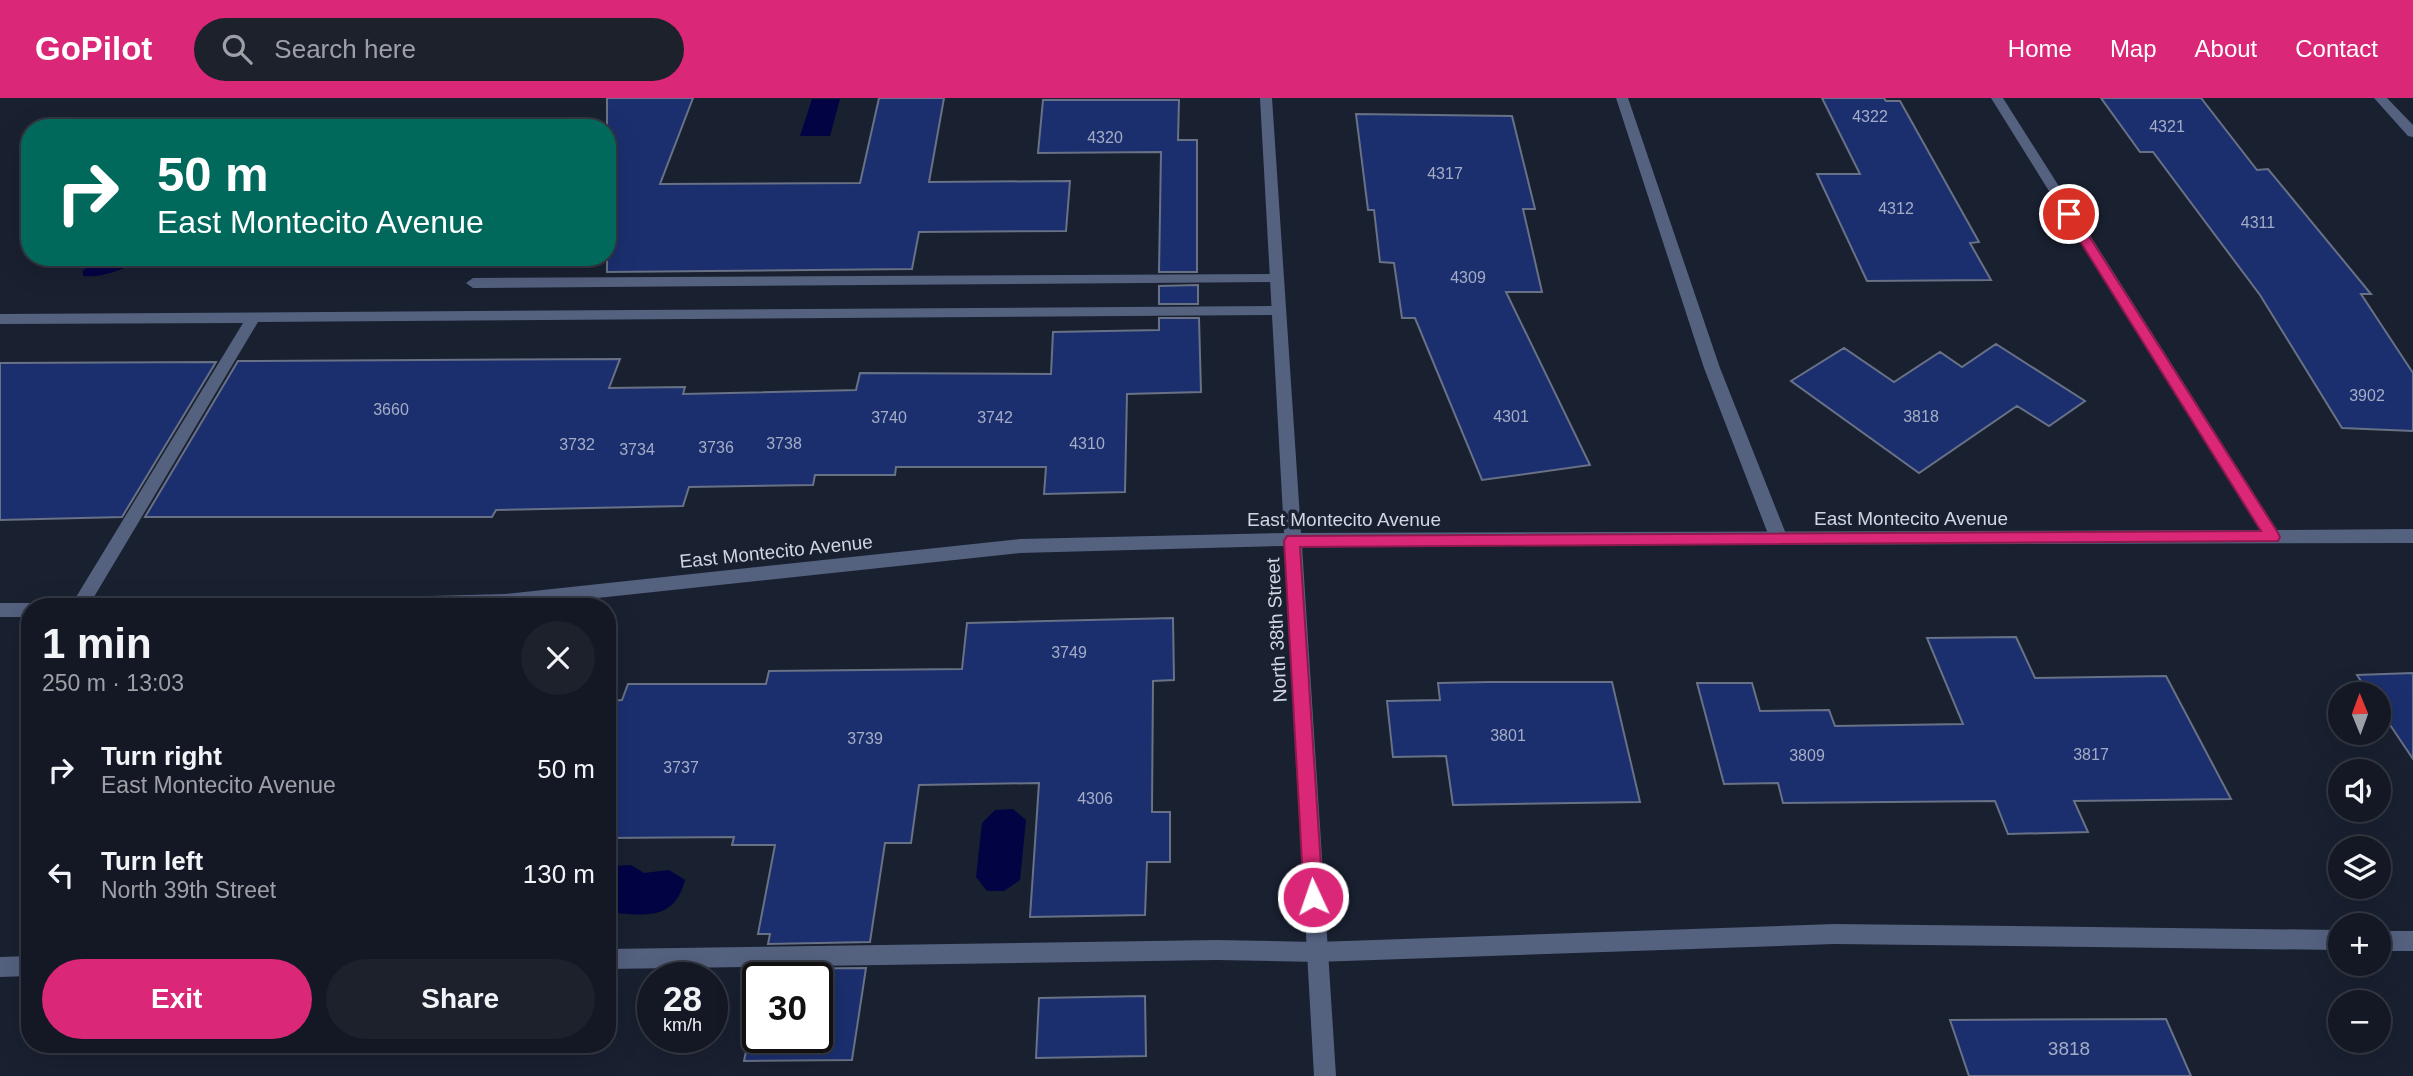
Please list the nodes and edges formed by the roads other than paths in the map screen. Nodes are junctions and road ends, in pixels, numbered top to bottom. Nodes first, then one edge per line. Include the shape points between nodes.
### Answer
1 (1266, 98) edge
2 (1622, 98) edge
3 (1997, 98) edge
4 (2380, 98) edge
5 (2413, 133) edge
6 (1277, 279) junction
7 (473, 284) dead end
8 (1279, 311) junction
9 (0, 319) edge
10 (253, 320) junction
11 (2413, 536) edge
12 (2273, 537) junction
13 (1779, 539) junction
14 (1292, 541) junction
15 (84, 598) edge
16 (534, 598) edge
17 (0, 610) edge
18 (21, 610) edge
19 (2328, 940) edge
20 (2391, 941) edge
21 (2413, 941) edge
22 (1317, 952) junction
23 (616, 958) edge
24 (21, 966) edge
25 (0, 967) edge
26 (1325, 1076) edge

1 - 6 street, North 38th Street
2 - 13 street via 1712,368
3 - 12 street
4 - 5 street
6 - 7 street
6 - 8 street, North 38th Street
8 - 10 street
8 - 14 street, North 38th Street
9 - 10 street
10 - 15 street
11 - 12 street, East Montecito Avenue
12 - 13 street, East Montecito Avenue
13 - 14 street, East Montecito Avenue
14 - 16 street, East Montecito Avenue via 1020,547
14 - 22 street, North 38th Street
17 - 18 street
19 - 22 street via 1834,934
20 - 21 street
22 - 23 street
22 - 26 street, North 38th Street
24 - 25 street

